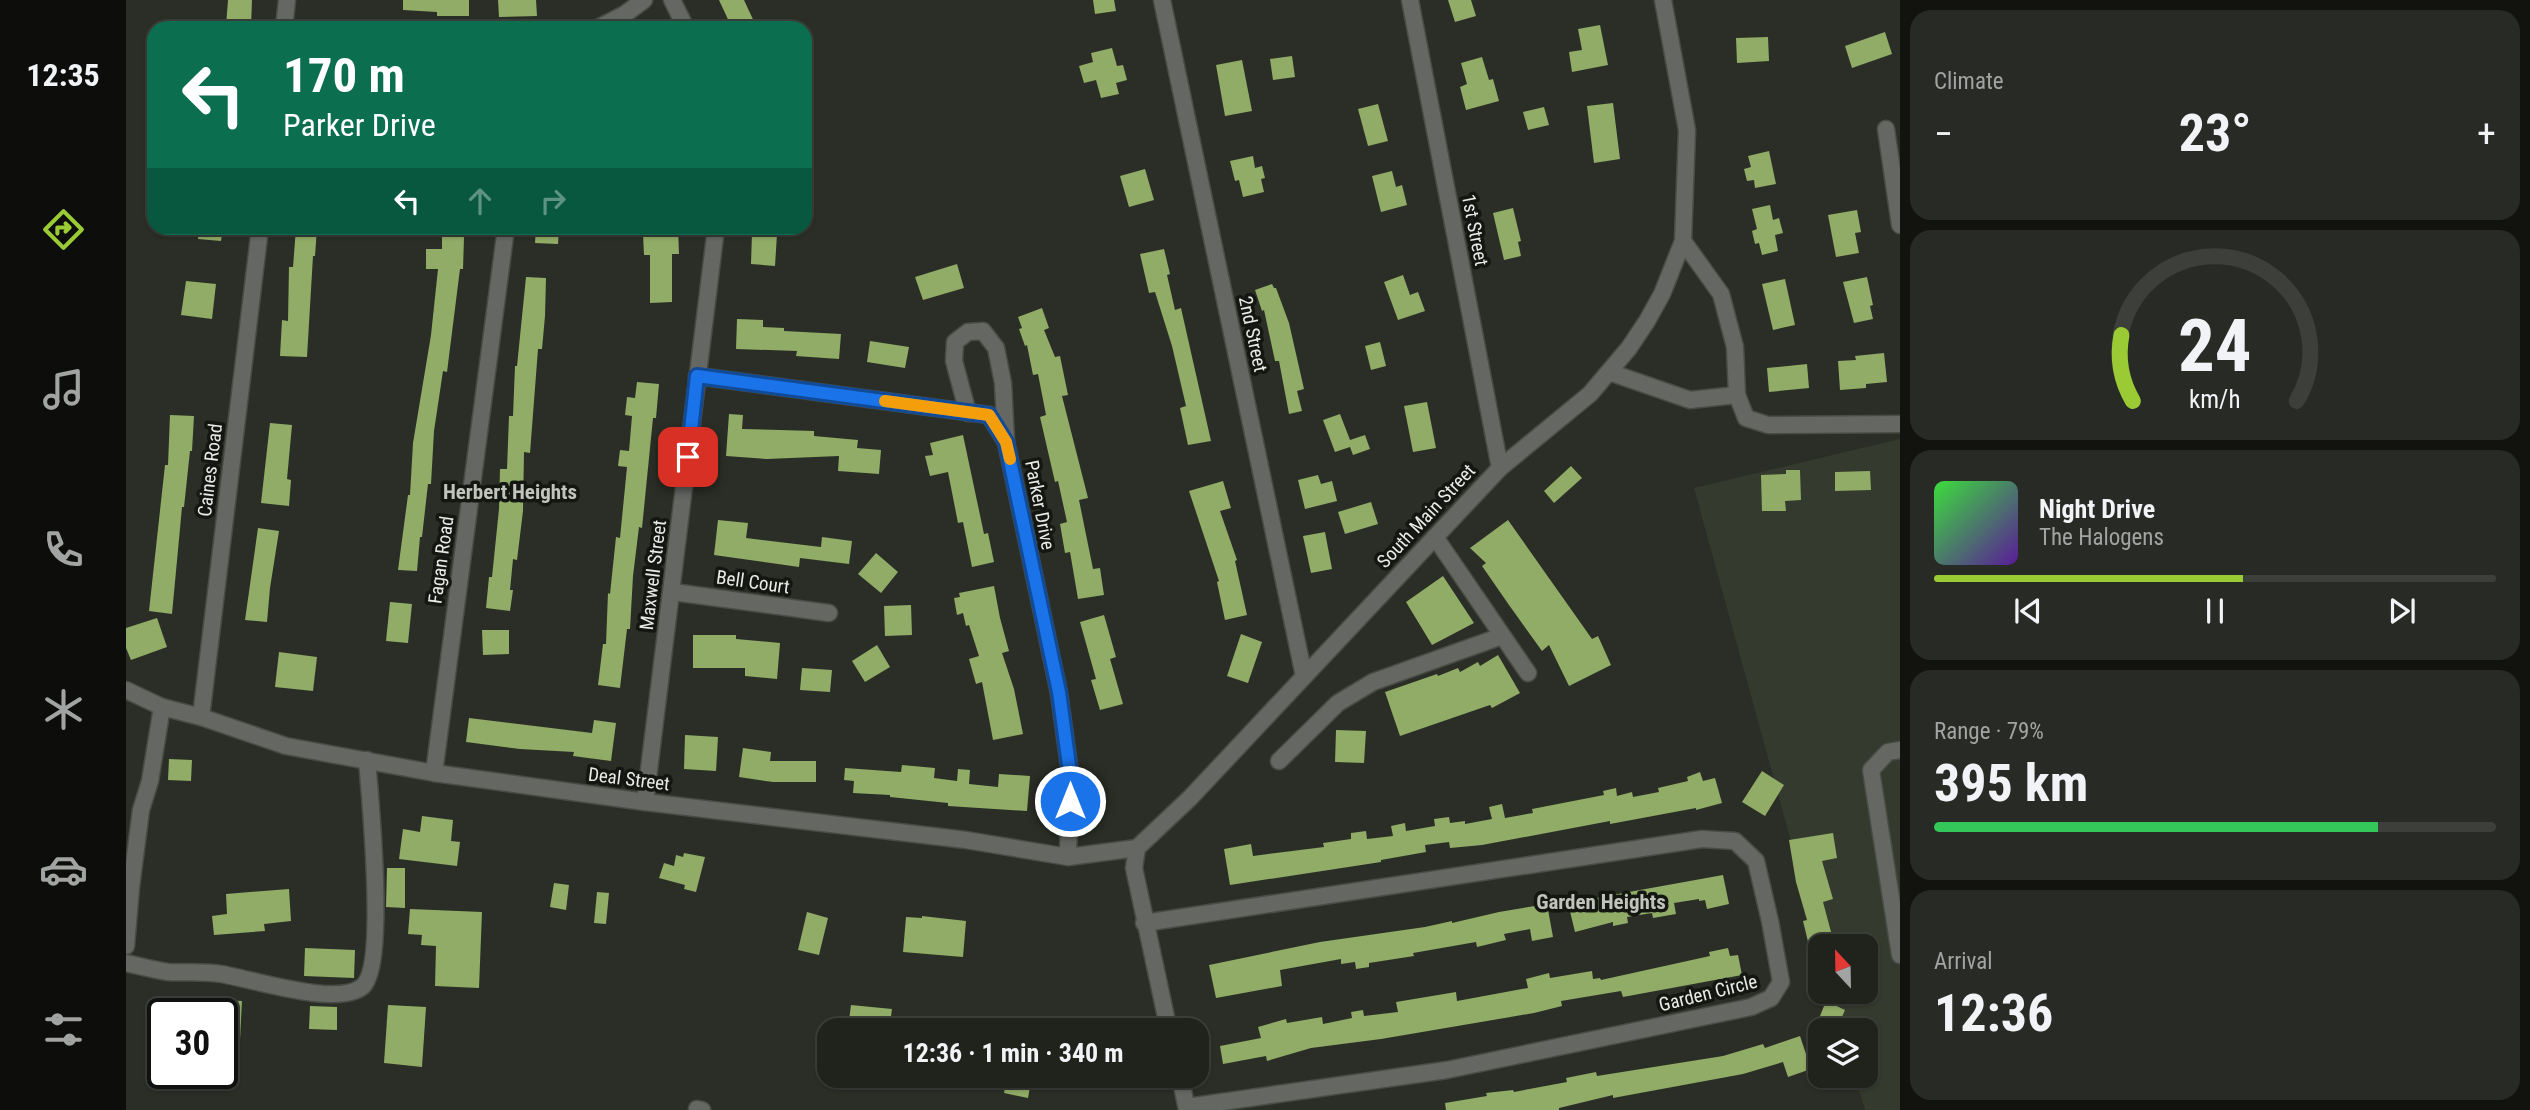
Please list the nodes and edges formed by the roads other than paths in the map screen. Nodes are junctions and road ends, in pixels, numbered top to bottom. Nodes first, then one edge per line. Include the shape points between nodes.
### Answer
1 (287, 0) edge
2 (644, 0) edge
3 (672, 0) edge
4 (1162, 0) edge
5 (1410, 0) edge
6 (1663, 0) edge
7 (285, 21) edge
8 (612, 21) edge
9 (682, 21) edge
10 (1886, 129) dead end
11 (1900, 225) edge
12 (259, 235) edge
13 (505, 235) edge
14 (715, 235) edge
15 (1683, 241) junction
16 (1609, 372) junction
17 (697, 376) junction
18 (1737, 395) junction
19 (968, 412) junction
20 (1900, 424) edge
21 (1006, 442) junction
22 (1500, 468) junction
23 (1435, 537) junction
24 (673, 592) junction
25 (829, 613) dead end
26 (1502, 636) junction
27 (1528, 673) dead end
28 (1304, 676) junction
29 (126, 690) edge
30 (162, 707) junction
31 (201, 717) junction
32 (1900, 750) edge
33 (367, 760) junction
34 (1279, 761) dead end
35 (434, 773) junction
36 (645, 802) junction
37 (1137, 848) junction
38 (1068, 857) junction
39 (1144, 923) junction
40 (126, 946) edge
41 (1900, 955) edge
42 (126, 963) edge
43 (1166, 1018) edge
44 (1183, 1088) edge
45 (697, 1109) edge
46 (1187, 1109) edge
47 (702, 1110) edge

1 - 7 street
2 - 8 street
3 - 9 street
4 - 28 street, 2nd Street
5 - 22 street, 1st Street
6 - 15 street, South Main Street via 1687,130
10 - 11 street
12 - 31 street, Caines Road
13 - 35 street, Fagan Road
14 - 17 street, Maxwell Street
15 - 16 street, South Main Street via 1647,321
15 - 18 street via 1721,294 1735,347
16 - 18 street via 1690,400
16 - 22 street, South Main Street via 1590,394
17 - 19 street, Parker Drive
17 - 24 street, Maxwell Street
18 - 20 street via 1746,418 1768,425
19 - 21 street, Parker Drive via 989,415
19 - 21 street via 954,361 955,342 968,332 983,331 996,348
21 - 38 street, Parker Drive via 1059,692 1070,773
22 - 23 street, South Main Street
23 - 26 street
23 - 28 street, South Main Street
24 - 25 street, Bell Court
24 - 36 street, Maxwell Street
26 - 27 street
26 - 34 street via 1373,682 1338,704
28 - 37 street, South Main Street
29 - 30 street, Deal Street
30 - 31 street, Deal Street
30 - 40 street via 141,810
31 - 33 street, Deal Street via 286,746
32 - 41 street via 1888,752 1871,771
33 - 35 street, Deal Street
33 - 42 street via 376,895 372,954 362,987 346,993 296,992 228,975
35 - 36 street, Deal Street
36 - 38 street, Deal Street via 966,840
37 - 38 street, Deal Street
37 - 39 street via 1134,868
39 - 43 street
39 - 46 street, Garden Circle via 1702,839 1735,841 1756,861 1770,921 1780,982 1771,998 1751,1007 1447,1070
44 - 46 street
45 - 47 street

